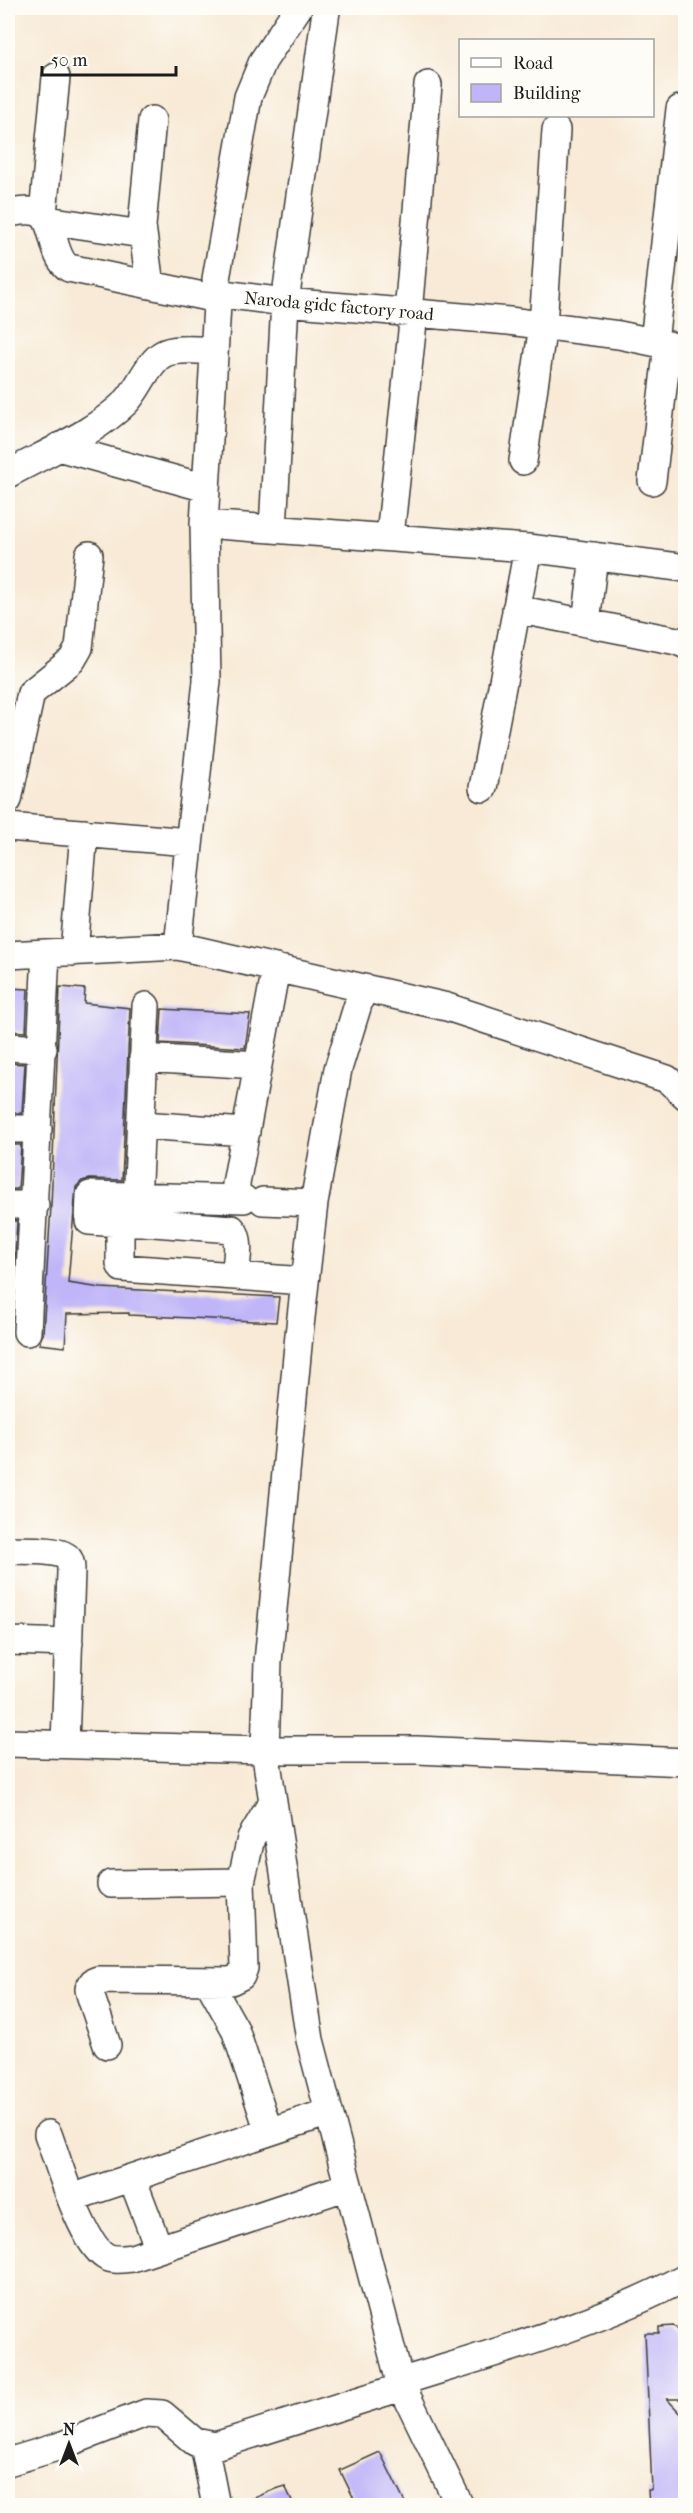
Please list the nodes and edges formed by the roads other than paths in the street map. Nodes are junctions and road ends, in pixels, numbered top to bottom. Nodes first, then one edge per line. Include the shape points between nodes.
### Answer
1 (298, 8) edge
2 (326, 11) dead end
3 (56, 77) dead end
4 (428, 85) dead end
5 (680, 109) dead end
6 (152, 120) dead end
7 (556, 130) dead end
8 (8, 213) edge
9 (45, 217) junction
10 (142, 234) junction
11 (150, 285) junction
12 (218, 294) junction
13 (285, 302) junction
14 (411, 313) junction
15 (543, 325) junction
16 (669, 345) edge
17 (213, 350) junction
18 (57, 447) junction
19 (523, 461) dead end
20 (8, 474) edge
21 (652, 481) dead end
22 (206, 489) junction
23 (204, 524) junction
24 (273, 529) junction
25 (390, 536) junction
26 (528, 548) junction
27 (89, 555) dead end
28 (594, 556) junction
29 (686, 568) edge
30 (516, 609) junction
31 (586, 622) junction
32 (686, 645) edge
33 (483, 788) dead end
34 (8, 800) edge
35 (8, 826) edge
36 (84, 833) junction
37 (189, 842) junction
38 (178, 946) junction
39 (74, 952) junction
40 (46, 953) junction
41 (8, 955) edge
42 (276, 968) junction
43 (363, 987) junction
44 (146, 1006) dead end
45 (8, 1047) edge
46 (42, 1049) junction
47 (143, 1058) junction
48 (258, 1065) junction
49 (686, 1096) edge
50 (141, 1125) junction
51 (8, 1129) edge
52 (38, 1130) junction
53 (246, 1132) junction
54 (138, 1181) dead end
55 (248, 1194) junction
56 (314, 1203) junction
57 (8, 1205) edge
58 (35, 1205) junction
59 (122, 1223) junction
60 (235, 1276) junction
61 (305, 1281) junction
62 (19, 1286) edge
63 (27, 1332) dead end
64 (8, 1550) edge
65 (8, 1641) edge
66 (69, 1643) junction
67 (8, 1743) edge
68 (65, 1744) junction
69 (266, 1750) junction
70 (686, 1762) edge
71 (273, 1801) junction
72 (241, 1882) junction
73 (111, 1884) dead end
74 (208, 1981) junction
75 (107, 2045) dead end
76 (329, 2112) junction
77 (269, 2132) junction
78 (48, 2134) dead end
79 (132, 2178) junction
80 (348, 2186) junction
81 (71, 2198) junction
82 (159, 2249) junction
83 (686, 2277) edge
84 (401, 2385) junction
85 (204, 2445) junction
86 (8, 2462) edge
87 (216, 2505) edge
88 (460, 2505) edge

1 - 12 street, Naroda gidc factory road via 263,61 248,97 218,269
2 - 13 street
3 - 9 street
4 - 14 street
5 - 16 street
6 - 10 street
7 - 15 street
8 - 9 street via 30,211
9 - 10 street
9 - 11 street via 64,265
10 - 11 street
11 - 12 street
12 - 13 street, Naroda gidc factory road
12 - 17 street
13 - 14 street, Naroda gidc factory road
13 - 24 street
14 - 15 street, Naroda gidc factory road
14 - 25 street
15 - 16 street, Naroda gidc factory road
15 - 19 street
16 - 21 street
17 - 18 street via 163,354 128,400 99,425
17 - 22 street
18 - 20 street
18 - 22 street
22 - 23 street
23 - 24 street
23 - 37 street via 207,681
24 - 25 street
25 - 26 street
26 - 28 street
26 - 30 street
27 - 34 street via 79,648 72,660 30,693
28 - 29 street
28 - 31 street
30 - 31 street
30 - 33 street
31 - 32 street
35 - 36 street
36 - 37 street
36 - 39 street
37 - 38 street
38 - 39 street
38 - 42 street
39 - 40 street
40 - 41 street
40 - 46 street
42 - 43 street
42 - 48 street
43 - 49 street via 447,1007 667,1079
43 - 56 street via 338,1069
44 - 47 street
45 - 46 street
46 - 52 street
47 - 48 street
47 - 50 street
48 - 53 street
50 - 53 street
50 - 54 street
51 - 52 street
52 - 58 street
53 - 55 street
55 - 56 street
55 - 59 street via 90,1195 88,1221
56 - 61 street
57 - 58 street
58 - 62 street
59 - 60 street via 122,1268
59 - 60 street via 232,1229 237,1240
60 - 61 street
61 - 69 street via 268,1662
62 - 63 street
64 - 66 street via 53,1552 67,1557 71,1572
65 - 66 street
66 - 68 street
67 - 68 street
68 - 69 street
69 - 70 street via 417,1750
69 - 71 street
71 - 72 street via 251,1838
71 - 76 street via 310,2040
72 - 73 street
72 - 74 street via 243,1973 231,1981
74 - 75 street via 93,1982 90,1994
74 - 77 street via 235,2029
76 - 77 street
76 - 80 street
77 - 79 street
78 - 81 street
79 - 81 street
79 - 82 street
80 - 82 street
80 - 84 street
81 - 82 street via 87,2232 107,2258 132,2258
83 - 84 street via 606,2314
84 - 85 street via 215,2446
84 - 88 street
85 - 86 street via 162,2414 146,2413
85 - 87 street

